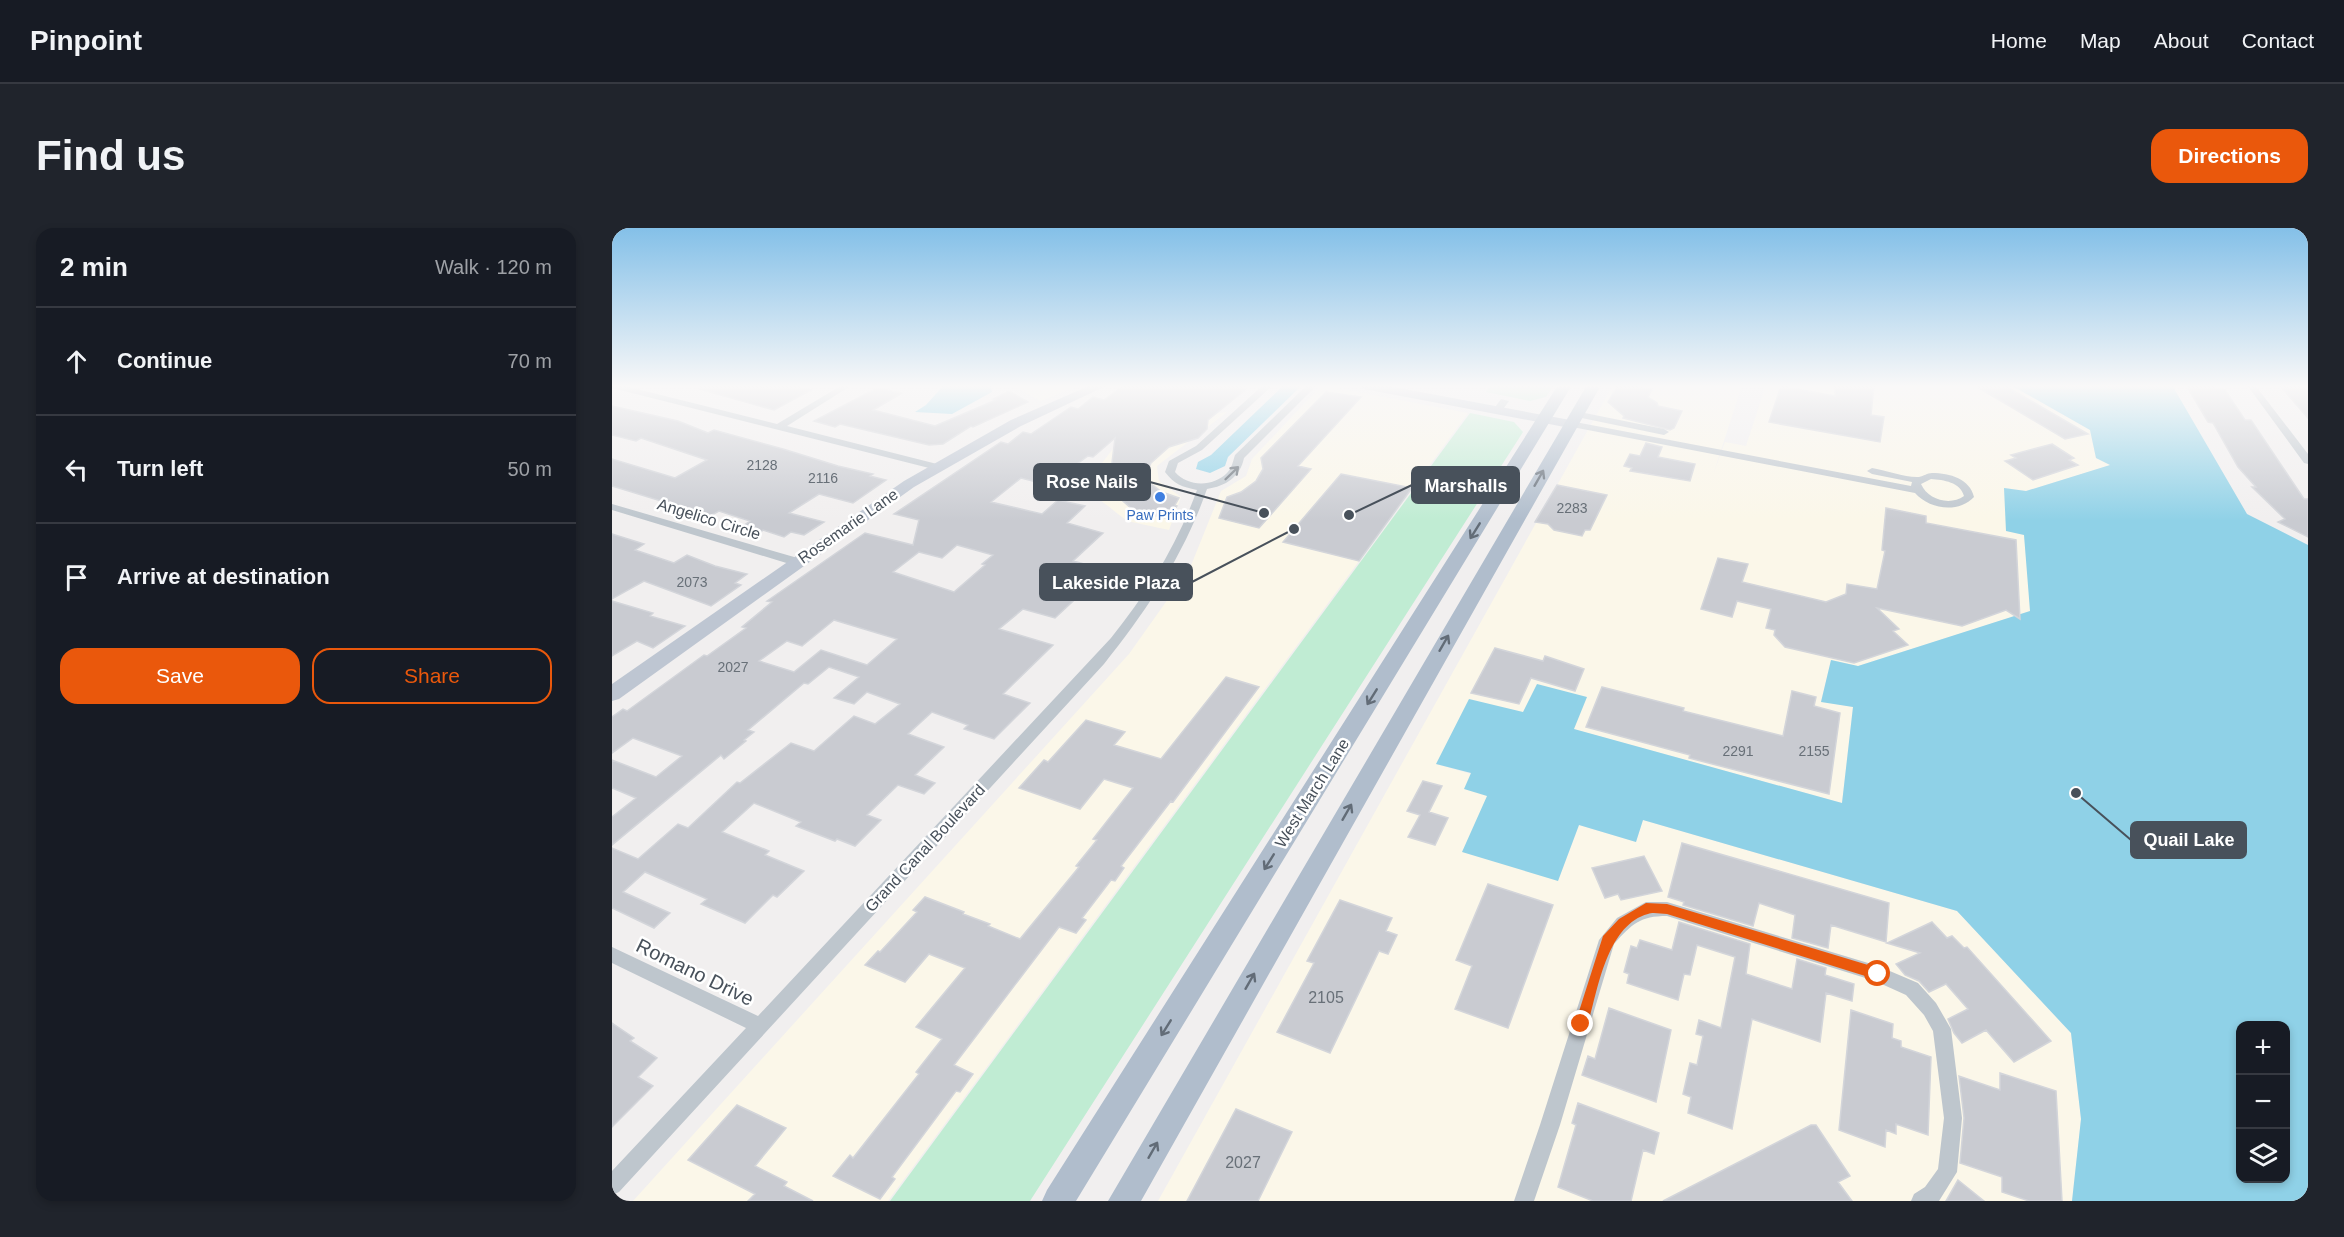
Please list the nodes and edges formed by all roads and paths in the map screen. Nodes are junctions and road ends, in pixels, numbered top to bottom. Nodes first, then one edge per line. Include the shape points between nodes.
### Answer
1 (792, 430) edge
2 (1003, 430) edge
3 (1218, 430) edge
4 (1267, 430) edge
5 (1537, 430) edge
6 (1565, 430) edge
7 (1632, 430) edge
8 (2285, 430) edge
9 (2308, 461) edge
10 (937, 467) junction
11 (1919, 485) dead end
12 (1203, 487) junction
13 (612, 507) edge
14 (797, 562) junction
15 (615, 689) edge
16 (612, 955) edge
17 (760, 1026) junction
18 (612, 1185) edge
19 (1531, 1199) edge
20 (1058, 1201) edge
21 (1124, 1201) edge
22 (1921, 1201) edge

1 - 10 street
2 - 10 street, Rosemarie Lane
3 - 12 street via 1172,464 1173,477
12 -> 4 street via 1233,475 1239,458
5 -> 20 main road, West March Lane
21 -> 6 main road
7 - 11 street
8 - 9 street
10 - 14 street, Rosemarie Lane
12 - 17 street, Grand Canal Boulevard via 1181,544 1131,623
13 - 14 street, Angelico Circle
14 - 15 street, Rosemarie Lane
16 - 17 street, Romano Drive
17 - 18 street, Grand Canal Boulevard
19 - 22 street via 1607,940 1623,923 1646,909 1667,909 1878,974 1912,989 1930,1009 1942,1029 1953,1118 1947,1172 1932,1194

